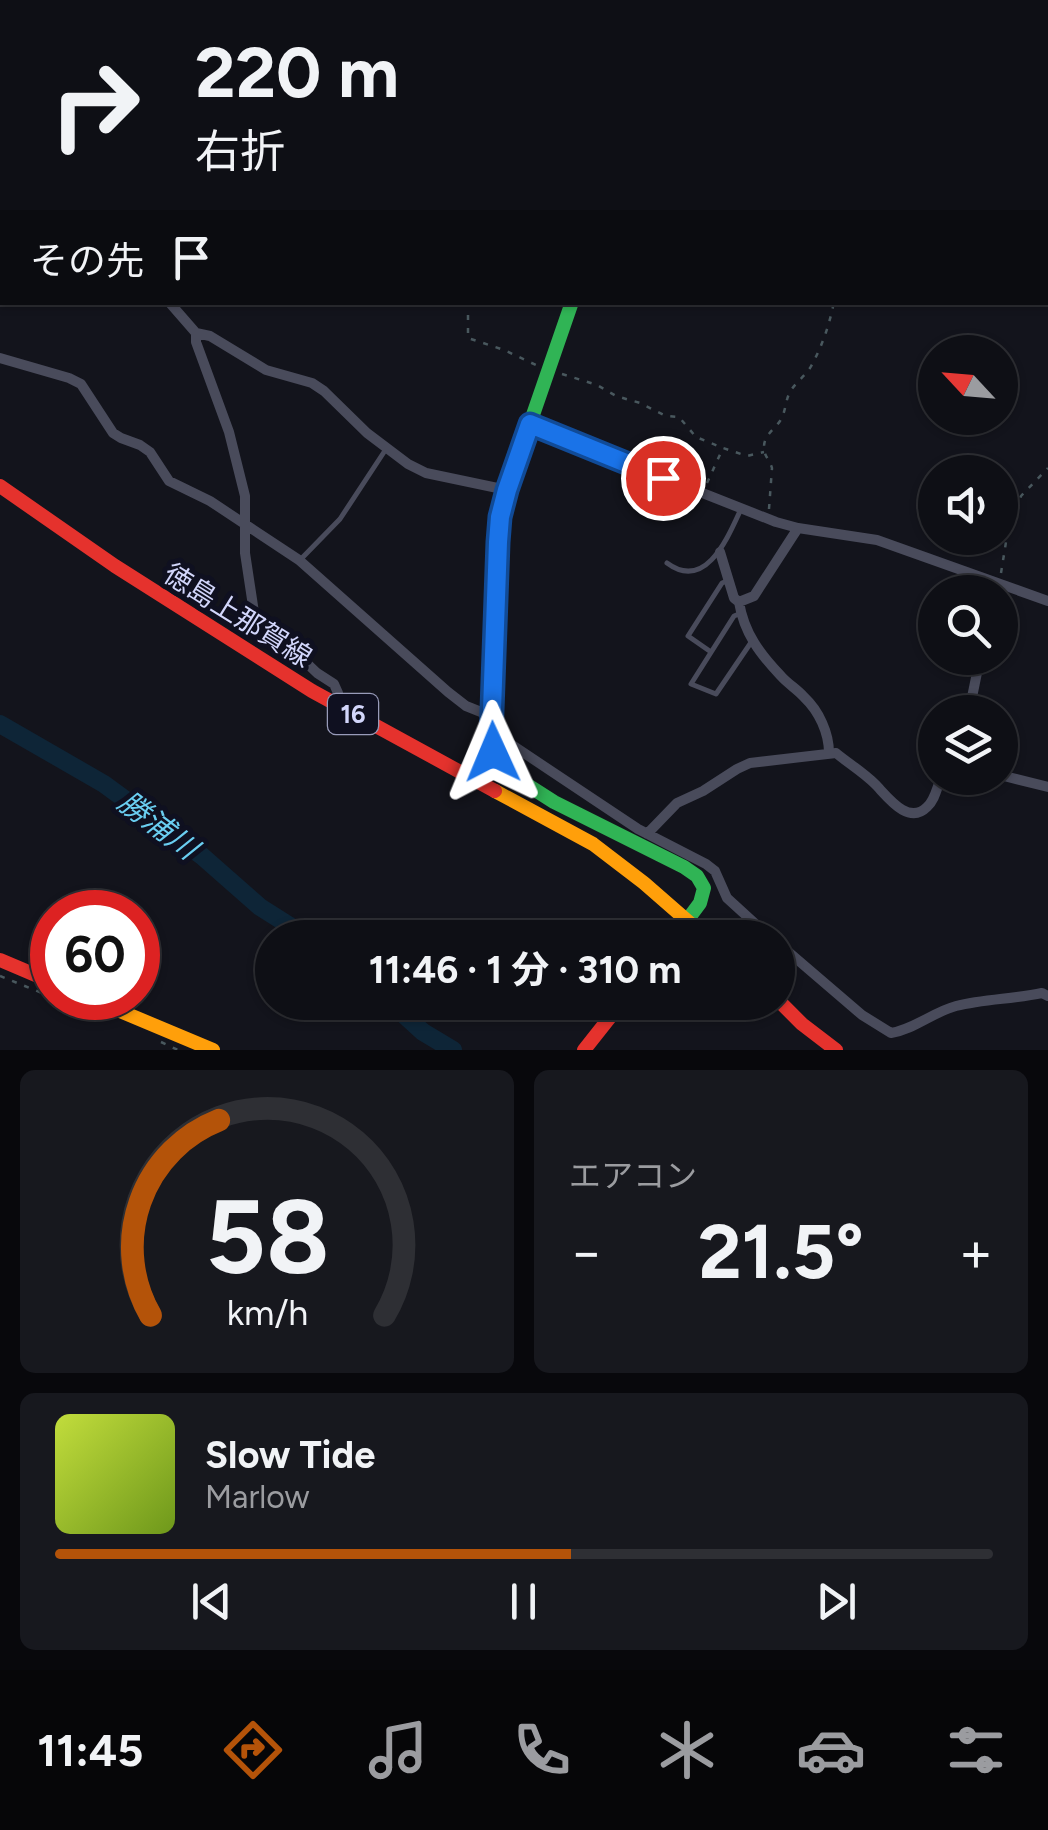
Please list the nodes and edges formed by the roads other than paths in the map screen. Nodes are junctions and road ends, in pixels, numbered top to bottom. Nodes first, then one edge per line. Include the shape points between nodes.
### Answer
1 (171, 305) edge
2 (571, 305) edge
3 (196, 333) junction
4 (0, 358) edge
5 (530, 424) junction
6 (386, 449) junction
7 (0, 486) edge
8 (507, 490) junction
9 (741, 509) junction
10 (246, 524) junction
11 (798, 528) junction
12 (720, 552) junction
13 (299, 560) junction
14 (667, 563) dead end
15 (965, 575) edge
16 (728, 580) junction
17 (1018, 593) edge
18 (1048, 601) edge
19 (740, 608) junction
20 (752, 641) junction
21 (712, 652) junction
22 (335, 704) junction
23 (491, 724) junction
24 (829, 753) junction
25 (1018, 779) edge
26 (1048, 787) edge
27 (935, 795) edge
28 (647, 834) junction
29 (686, 920) edge
30 (688, 920) edge
31 (751, 920) edge
32 (795, 958) edge
33 (0, 960) edge
34 (30, 973) edge
35 (1048, 996) edge
36 (795, 1017) edge
37 (141, 1020) edge
38 (608, 1020) edge
39 (213, 1050) edge
40 (584, 1050) edge
41 (836, 1050) edge

1 - 3 street
2 - 5 main road
3 - 6 street via 266,370 324,390
3 - 10 street via 239,470
4 - 10 street via 82,384 113,433 150,452 169,481
5 - 8 main road
5 - 9 street
6 - 8 street via 426,473
6 - 13 lane via 340,519
7 - 22 main road, 徳島上那賀線 / 16
8 - 23 main road via 498,542
9 - 11 street
9 - 12 lane
10 - 13 street
10 - 22 street via 255,619 334,684
11 - 15 street via 877,540
11 - 19 street
12 - 14 lane via 693,572
12 - 16 street
13 - 23 street
16 - 19 street
16 - 21 lane via 688,636
17 - 18 street
19 - 20 street
19 - 21 lane
20 - 21 lane via 716,694 691,684
20 - 24 street via 807,698 829,738
22 - 29 main road, 徳島上那賀線 / 16 via 593,844
23 - 28 street
23 - 30 main road via 493,752 529,786 697,876 704,888
24 - 27 street via 900,809 925,810
24 - 28 street via 750,763 677,803
25 - 26 street
28 - 31 street via 715,871 726,898
32 - 35 street via 891,1034 958,1006
33 - 34 main road
36 - 41 main road
37 - 39 main road
38 - 40 main road

